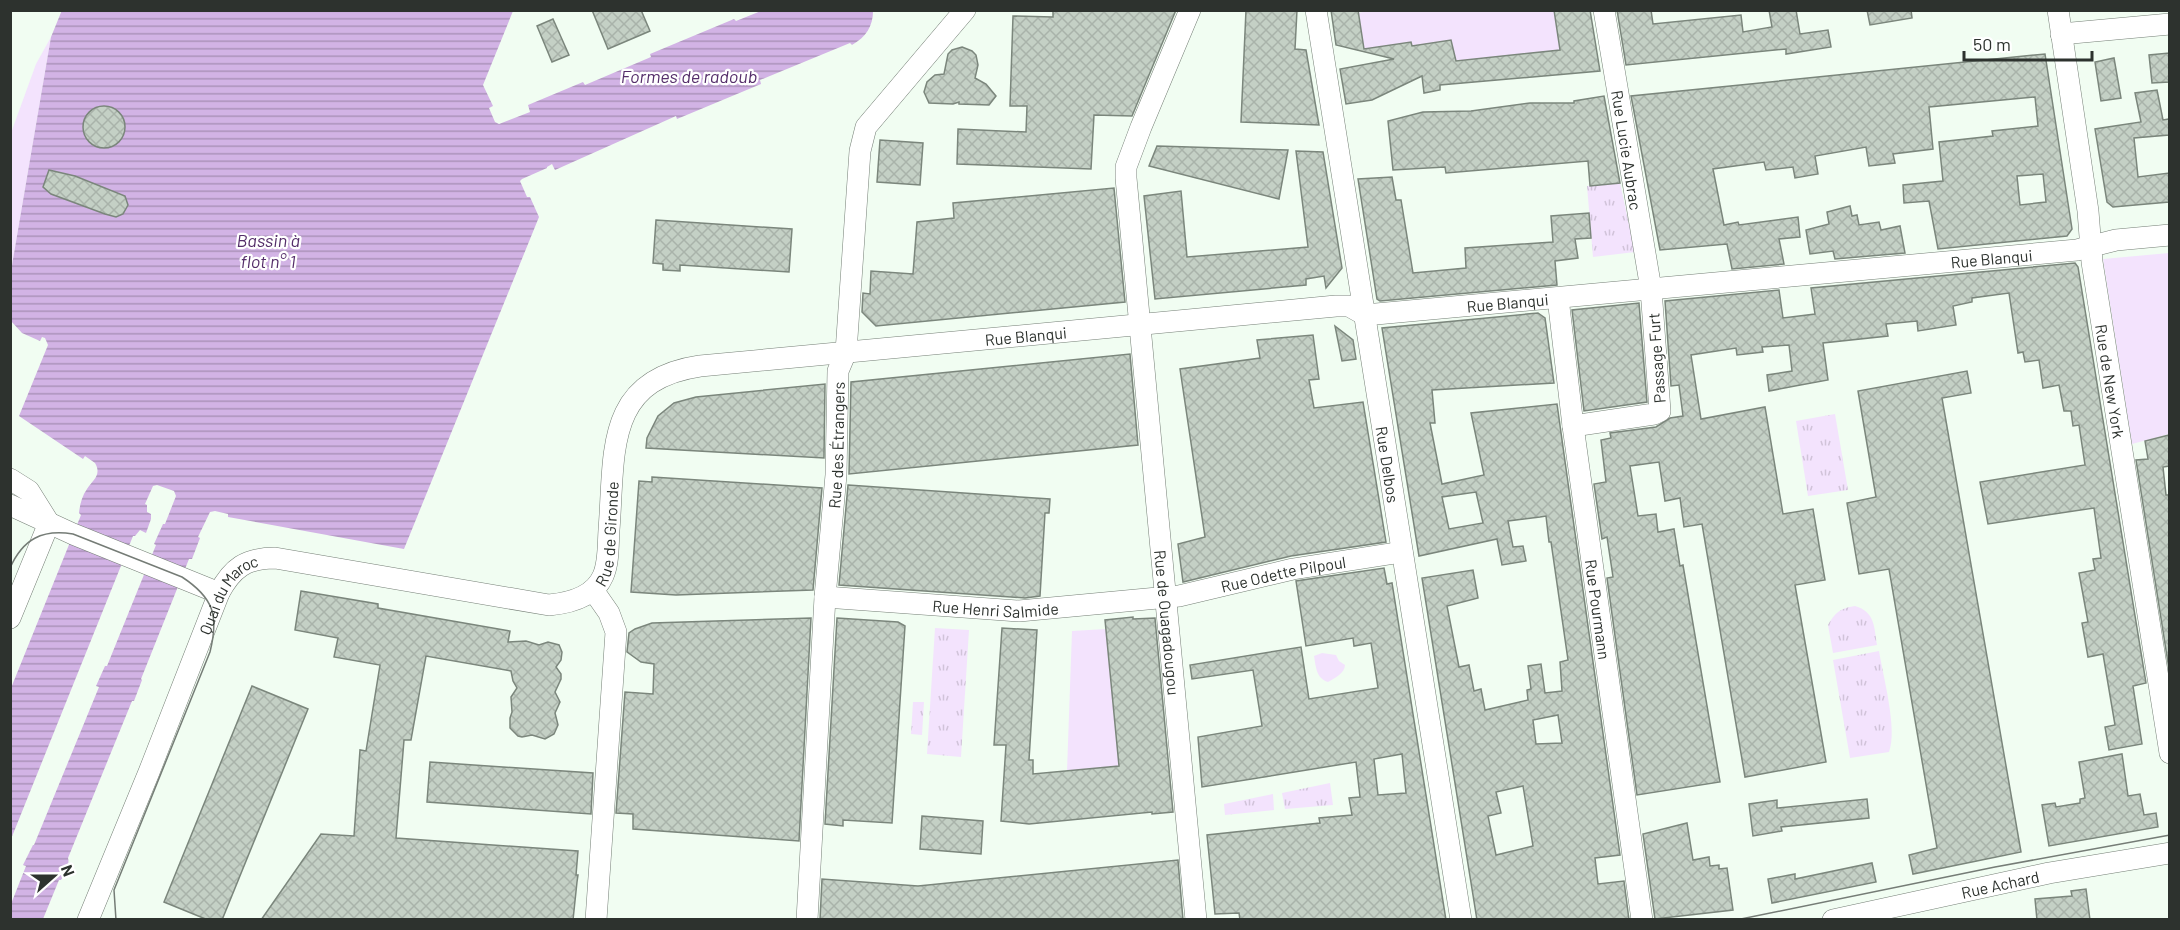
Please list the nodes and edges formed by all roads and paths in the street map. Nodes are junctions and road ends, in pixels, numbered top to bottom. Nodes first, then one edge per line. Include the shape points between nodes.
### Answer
1 (965, 10) edge
2 (1190, 10) edge
3 (1316, 10) edge
4 (1604, 10) edge
5 (2058, 10) edge
6 (2169, 24) edge
7 (2061, 34) junction
8 (2169, 235) edge
9 (2091, 247) junction
10 (1651, 289) junction
11 (1558, 298) junction
12 (1365, 315) junction
13 (1140, 324) junction
14 (846, 352) junction
15 (1573, 426) junction
16 (10, 479) edge
17 (10, 505) edge
18 (49, 524) junction
19 (1402, 552) junction
20 (593, 590) junction
21 (219, 593) junction
22 (825, 597) junction
23 (1166, 598) junction
24 (10, 618) edge
25 (2169, 753) edge
26 (2169, 853) edge
27 (88, 920) edge
28 (596, 920) edge
29 (807, 920) edge
30 (1196, 920) edge
31 (1461, 920) edge
32 (1642, 920) edge
33 (1833, 920) edge

1 - 14 street, Rue des Étrangers via 866,127 860,151
2 - 13 street, Rue de Ouagadougou via 1126,167
3 - 12 street, Rue Delbos
4 - 10 street, Rue Lucie Aubrac
5 - 7 street, Rue de New York
6 - 7 street
7 - 9 street, Rue de New York
8 - 9 street, Rue Blanqui via 2116,240
9 - 10 street, Rue Blanqui
9 - 25 street, Rue de New York
10 - 11 street, Rue Blanqui
10 - 15 street, Passage Furt via 1660,411
11 - 12 street, Rue Blanqui
11 - 15 street, Rue Pourmann
12 - 13 street, Rue Blanqui via 1349,306 1336,306
12 - 19 street, Rue Delbos
13 - 14 street, Rue Blanqui
13 - 23 street, Rue de Ouagadougou
14 - 20 street, Rue de Gironde via 684,369 666,374 642,389 622,420 617,440 608,554 603,576
14 - 22 street, Rue des Étrangers via 838,371 836,474
15 - 32 street, Rue Pourmann
16 - 18 street via 29,491
17 - 18 street
18 - 21 street
18 - 24 street
19 - 23 street, Rue Odette Pilpoul via 1293,569
19 - 31 street, Rue Delbos
20 - 21 street, Quai du Maroc via 565,604 549,605 264,558 237,568
20 - 28 street, Rue de Gironde via 616,632
21 - 27 street, Quai du Maroc
22 - 23 street, Rue Henri Salmide via 1019,611
22 - 29 street, Rue des Étrangers
23 - 30 street, Rue de Ouagadougou
26 - 33 street, Rue Achard via 2049,873

